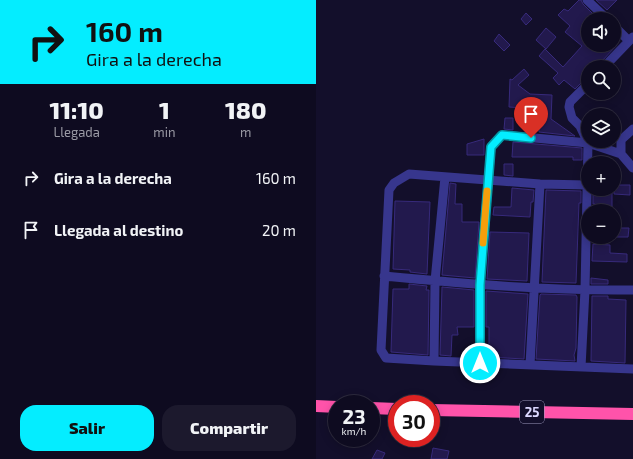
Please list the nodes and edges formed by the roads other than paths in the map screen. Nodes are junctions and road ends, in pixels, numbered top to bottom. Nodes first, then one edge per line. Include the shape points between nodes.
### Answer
1 (587, 0) edge
2 (600, 12) edge
3 (621, 31) edge
4 (631, 39) edge
5 (611, 60) edge
6 (581, 91) edge
7 (581, 128) edge
8 (633, 129) edge
9 (581, 142) edge
10 (603, 148) edge
11 (621, 154) junction
12 (633, 168) edge
13 (445, 177) junction
14 (488, 180) junction
15 (540, 184) junction
16 (581, 186) edge
17 (587, 196) edge
18 (384, 276) junction
19 (435, 281) junction
20 (480, 285) junction
21 (534, 288) junction
22 (585, 290) junction
23 (633, 290) edge
24 (434, 361) junction
25 (480, 363) junction
26 (530, 365) junction
27 (581, 367) junction
28 (633, 369) edge
29 (316, 406) edge
30 (328, 407) edge
31 (440, 410) edge
32 (633, 414) edge

1 - 2 street
3 - 4 street
4 - 5 street
6 - 7 street via 570,102 569,107 572,118
8 - 11 street via 621,140
9 - 14 street via 502,135 491,147
10 - 11 street
11 - 12 street
13 - 14 street
13 - 18 street via 409,174 394,183 389,190
13 - 19 street
14 - 15 street
14 - 20 street
15 - 16 street
15 - 21 street
17 - 22 street
18 - 19 street
18 - 24 street via 381,350 386,358
19 - 20 street
19 - 24 street
20 - 21 street
20 - 25 street
21 - 22 street
21 - 26 street
22 - 23 street
22 - 27 street
24 - 25 street
25 - 26 street
26 - 27 street
27 - 28 street
29 - 30 highway
31 - 32 highway, 25

